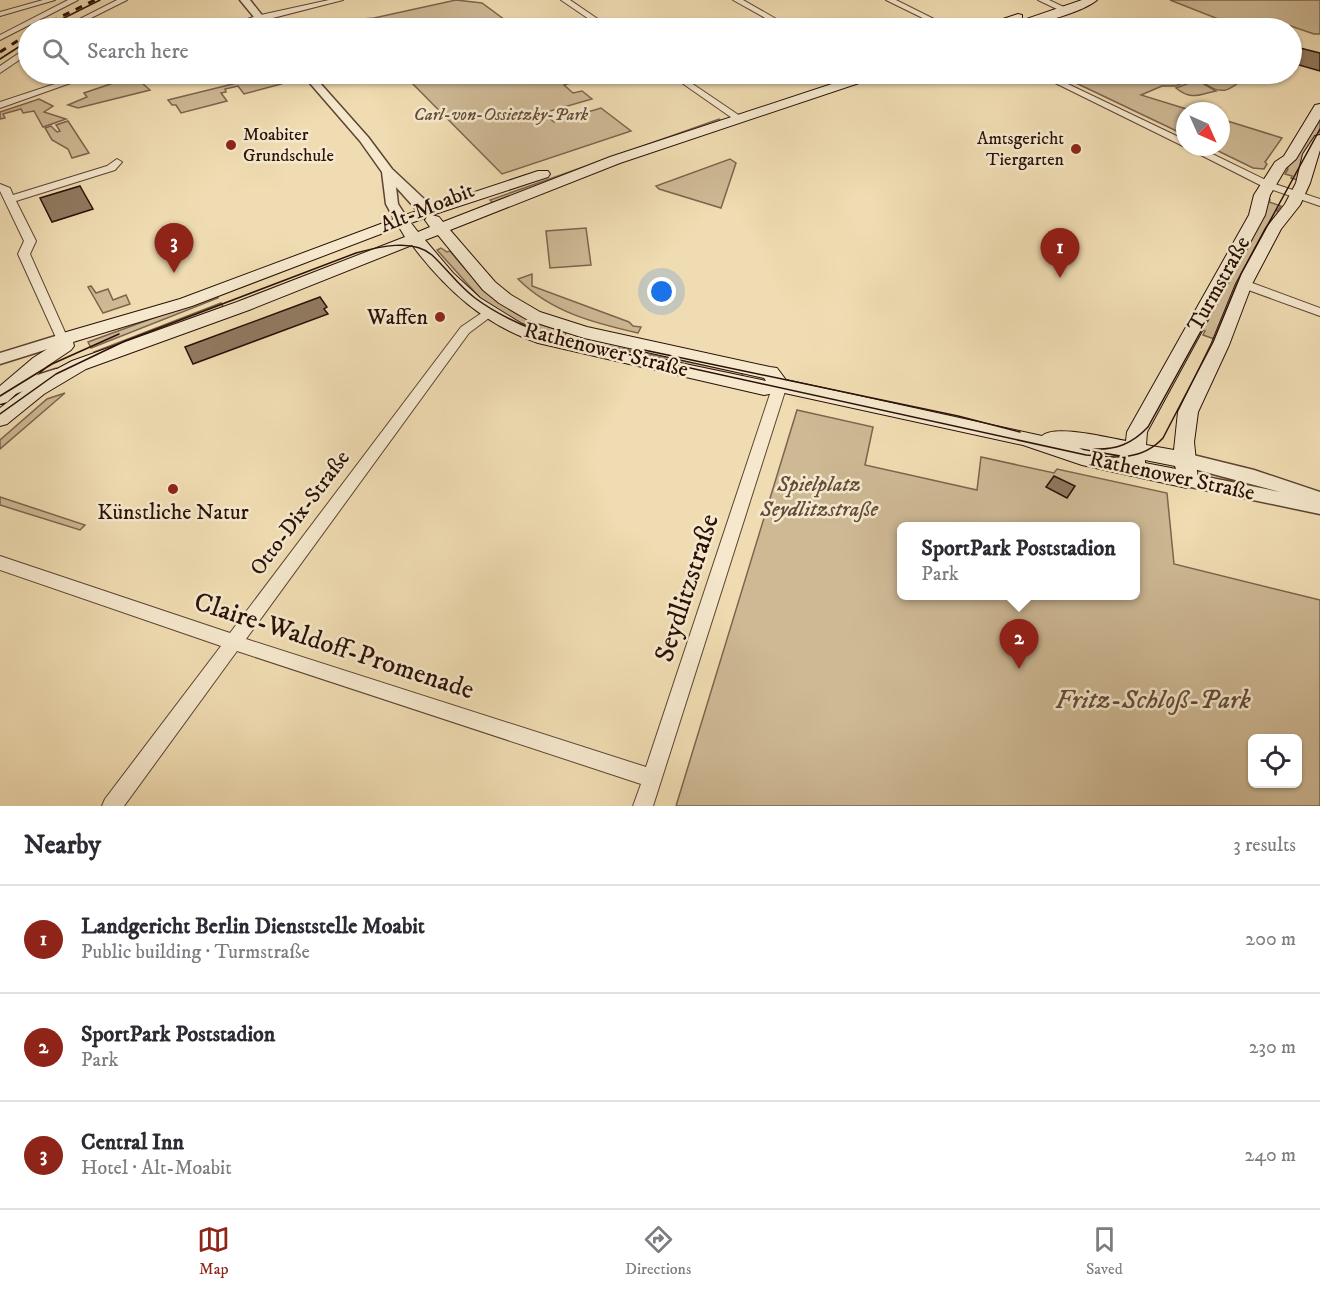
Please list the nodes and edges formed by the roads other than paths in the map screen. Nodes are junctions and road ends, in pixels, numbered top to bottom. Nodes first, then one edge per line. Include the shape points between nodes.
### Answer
1 (20, 0) edge
2 (51, 0) edge
3 (74, 0) edge
4 (121, 0) edge
5 (245, 0) edge
6 (339, 0) edge
7 (565, 0) edge
8 (737, 0) edge
9 (890, 0) edge
10 (1042, 0) edge
11 (1092, 0) edge
12 (0, 5) edge
13 (1064, 9) junction
14 (0, 14) edge
15 (39, 18) edge
16 (86, 18) edge
17 (259, 18) joint
18 (592, 18) edge
19 (770, 18) edge
20 (927, 18) edge
21 (1014, 18) edge
22 (1043, 18) edge
23 (18, 29) edge
24 (0, 38) edge
25 (18, 58) edge
26 (0, 70) edge
27 (62, 84) edge
28 (316, 84) edge
29 (688, 84) edge
30 (823, 84) edge
31 (840, 84) edge
32 (1062, 84) edge
33 (0, 105) edge
34 (1320, 108) edge
35 (734, 116) junction
36 (1320, 139) edge
37 (1176, 140) edge
38 (1208, 156) edge
39 (117, 162) dead end
40 (388, 172) junction
41 (1268, 185) junction
42 (0, 187) edge
43 (1297, 196) junction
44 (11, 199) junction
45 (1320, 203) edge
46 (427, 213) junction
47 (402, 221) junction
48 (440, 228) junction
49 (414, 238) junction
50 (1244, 284) junction
51 (489, 312) junction
52 (1320, 312) edge
53 (64, 342) junction
54 (0, 359) edge
55 (64, 372) junction
56 (780, 385) junction
57 (3, 393) edge
58 (0, 419) edge
59 (1134, 460) junction
60 (1186, 470) junction
61 (1320, 499) edge
62 (1320, 507) edge
63 (0, 563) edge
64 (234, 642) junction
65 (652, 778) junction
66 (112, 806) edge
67 (643, 806) edge

1 - 12 street
2 - 14 street
3 - 15 street
4 - 16 street
5 - 17 street
6 - 17 street
7 - 18 street
8 - 19 street
9 - 20 street
10 - 13 street
11 - 13 main road
13 - 21 main road
13 - 22 main road
23 - 24 street
25 - 26 street
27 - 33 street
28 - 40 street
29 - 35 street
30 - 35 main road, Alt-Moabit
31 - 35 main road, Alt-Moabit
32 - 37 street
34 - 41 main road, Turmstraße
35 - 46 main road, Alt-Moabit
35 - 48 main road, Alt-Moabit
36 - 43 main road, Turmstraße via 1310,154
38 - 41 street
39 - 44 street via 111,168
40 - 46 street
40 - 47 street via 392,204
41 - 43 street
41 - 59 main road, Turmstraße via 1257,215 1137,432
42 - 44 street
43 - 45 street
43 - 50 main road, Turmstraße via 1274,228
44 - 53 street via 30,241 24,254
46 - 47 main road, Alt-Moabit
46 - 48 main road, Rathenower Straße
47 - 49 main road, Rathenower Straße
47 - 53 main road, Alt-Moabit via 225,288
48 - 49 main road, Alt-Moabit
48 - 56 main road, Rathenower Straße via 489,286 534,316 584,332 770,373
49 - 51 main road, Rathenower Straße via 463,292
49 - 55 main road, Alt-Moabit
50 - 52 street
50 - 60 main road, Turmstraße via 1188,412
51 - 56 main road, Rathenower Straße via 522,330 577,346 764,388
51 - 64 street, Otto-Dix-Straße via 465,330
53 - 54 street
53 - 57 main road, Alt-Moabit
55 - 57 street, Alt-Moabit
55 - 58 main road
56 - 59 main road, Rathenower Straße via 1025,438 1082,457
56 - 65 street, Seydlitzstraße
59 - 60 main road, Rathenower Straße
60 - 61 street, Rathenower Straße via 1240,472
60 - 62 street, Rathenower Straße
63 - 64 street, Claire-Waldoff-Promenade
64 - 65 street, Claire-Waldoff-Promenade
64 - 66 street, Otto-Dix-Straße
65 - 67 street, Seydlitzstraße

